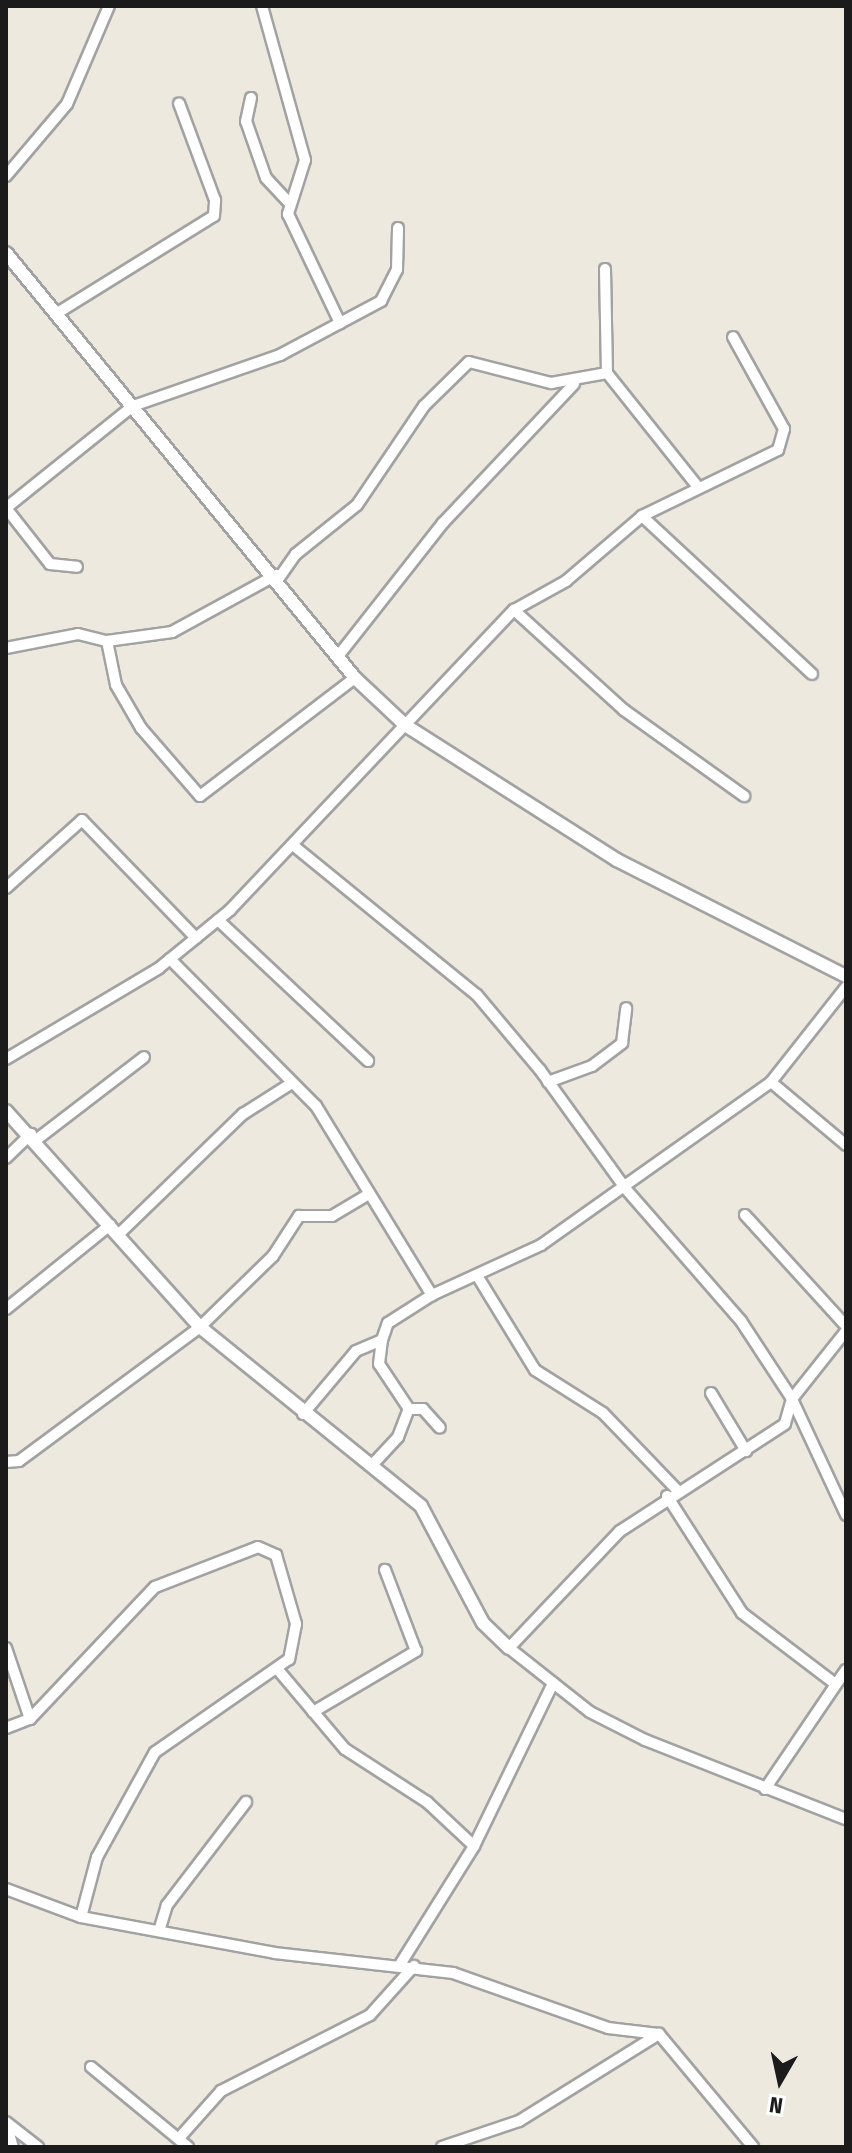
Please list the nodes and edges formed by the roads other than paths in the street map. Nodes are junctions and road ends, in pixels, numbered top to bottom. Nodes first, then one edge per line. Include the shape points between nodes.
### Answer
1 (109, 6) edge
2 (262, 6) edge
3 (251, 98) dead end
4 (179, 103) dead end
5 (6, 176) edge
6 (289, 203) junction
7 (398, 228) dead end
8 (6, 253) edge
9 (605, 269) dead end
10 (59, 312) junction
11 (340, 323) junction
12 (733, 337) dead end
13 (607, 373) junction
14 (574, 384) junction
15 (133, 406) junction
16 (698, 487) junction
17 (6, 508) edge
18 (642, 516) junction
19 (77, 567) dead end
20 (277, 576) junction
21 (514, 610) junction
22 (107, 641) junction
23 (6, 648) edge
24 (339, 655) junction
25 (812, 674) dead end
26 (355, 678) junction
27 (405, 725) junction
28 (744, 796) dead end
29 (294, 846) junction
30 (6, 888) edge
31 (218, 920) junction
32 (196, 938) junction
33 (170, 959) junction
34 (846, 976) edge
35 (846, 987) edge
36 (626, 1008) dead end
37 (144, 1057) dead end
38 (6, 1059) edge
39 (368, 1061) dead end
40 (548, 1082) junction
41 (771, 1082) junction
42 (292, 1083) junction
43 (6, 1111) edge
44 (34, 1137) junction
45 (846, 1145) edge
46 (6, 1158) edge
47 (625, 1188) junction
48 (369, 1194) junction
49 (745, 1215) dead end
50 (114, 1230) junction
51 (478, 1277) junction
52 (432, 1295) junction
53 (6, 1309) edge
54 (200, 1327) junction
55 (846, 1329) edge
56 (382, 1340) junction
57 (356, 1351) junction
58 (379, 1364) junction
59 (711, 1393) dead end
60 (792, 1399) junction
61 (409, 1409) junction
62 (303, 1414) junction
63 (440, 1428) dead end
64 (746, 1451) junction
65 (6, 1462) edge
66 (373, 1464) junction
67 (672, 1493) junction
68 (846, 1515) edge
69 (385, 1570) dead end
70 (6, 1648) edge
71 (509, 1648) junction
72 (846, 1670) edge
73 (279, 1671) junction
74 (833, 1682) junction
75 (553, 1683) junction
76 (313, 1712) junction
77 (30, 1719) junction
78 (6, 1728) edge
79 (765, 1789) junction
80 (246, 1802) dead end
81 (846, 1819) edge
82 (474, 1846) junction
83 (6, 1889) edge
84 (81, 1917) junction
85 (159, 1931) junction
86 (401, 1963) junction
87 (414, 1966) junction
88 (659, 2034) junction
89 (91, 2067) dead end
90 (6, 2122) edge
91 (180, 2137) junction
92 (13, 2147) edge
93 (38, 2147) edge
94 (188, 2147) edge
95 (442, 2147) edge
96 (753, 2147) edge

1 - 5 street via 67,104
2 - 6 street via 305,160
3 - 6 street via 246,121 266,178
4 - 10 street via 215,200 214,216
6 - 11 street via 290,224
7 - 11 street via 392,284 381,301
8 - 10 street
9 - 13 street
10 - 15 street
11 - 15 street via 280,355
12 - 16 street via 785,439 778,450
13 - 14 street
13 - 16 street
14 - 20 street via 469,362 415,417 357,505
14 - 24 street via 443,523
15 - 17 street
15 - 20 street
16 - 18 street
17 - 19 street via 50,564
18 - 21 street via 566,581
18 - 25 street
20 - 22 street via 172,632
20 - 24 street
21 - 27 street
21 - 28 street via 648,729
22 - 23 street via 78,634
22 - 26 street via 116,685 141,728 200,796
24 - 26 street
26 - 27 street
27 - 29 street via 368,756
27 - 34 street via 617,860
29 - 31 street
29 - 40 street via 477,995
30 - 32 street via 82,820
31 - 32 street
31 - 39 street
32 - 33 street
33 - 38 street
33 - 42 street
35 - 41 street
36 - 40 street via 622,1043 592,1066
37 - 44 street
40 - 47 street
41 - 45 street
41 - 47 street
42 - 48 street via 316,1106
42 - 50 street via 243,1114
43 - 44 street
44 - 46 street
44 - 50 street
47 - 51 street
47 - 60 street via 741,1321
48 - 52 street
48 - 54 street via 332,1216 299,1216 273,1256
49 - 55 street
50 - 53 street
50 - 54 street
51 - 52 street
51 - 67 street via 535,1370 603,1413
52 - 56 street via 388,1323
54 - 62 street
54 - 65 street via 19,1461
55 - 60 street
56 - 57 street
56 - 58 street
57 - 58 street
57 - 62 street
58 - 61 street
59 - 64 street
60 - 64 street via 785,1424
60 - 68 street
61 - 63 street via 423,1409
61 - 66 street via 402,1430
62 - 66 street
64 - 67 street
66 - 71 street via 421,1506 483,1623
67 - 71 street via 620,1531
67 - 74 street via 742,1613
69 - 76 street via 416,1651
70 - 77 street
71 - 75 street
72 - 74 street
73 - 76 street
73 - 77 street via 296,1624 276,1555 258,1547 155,1587
73 - 84 street via 155,1752 97,1857
74 - 79 street
75 - 79 street via 645,1740
75 - 82 street
76 - 82 street via 345,1749 427,1802
77 - 78 street
79 - 81 street
80 - 85 street via 167,1905
82 - 86 street
83 - 84 street
84 - 85 street
85 - 86 street via 275,1953
86 - 87 street
87 - 88 street via 608,2028
87 - 91 street via 370,2015 221,2091
88 - 95 street via 519,2121
88 - 96 street
89 - 91 street
90 - 92 street
90 - 93 street
91 - 94 street

